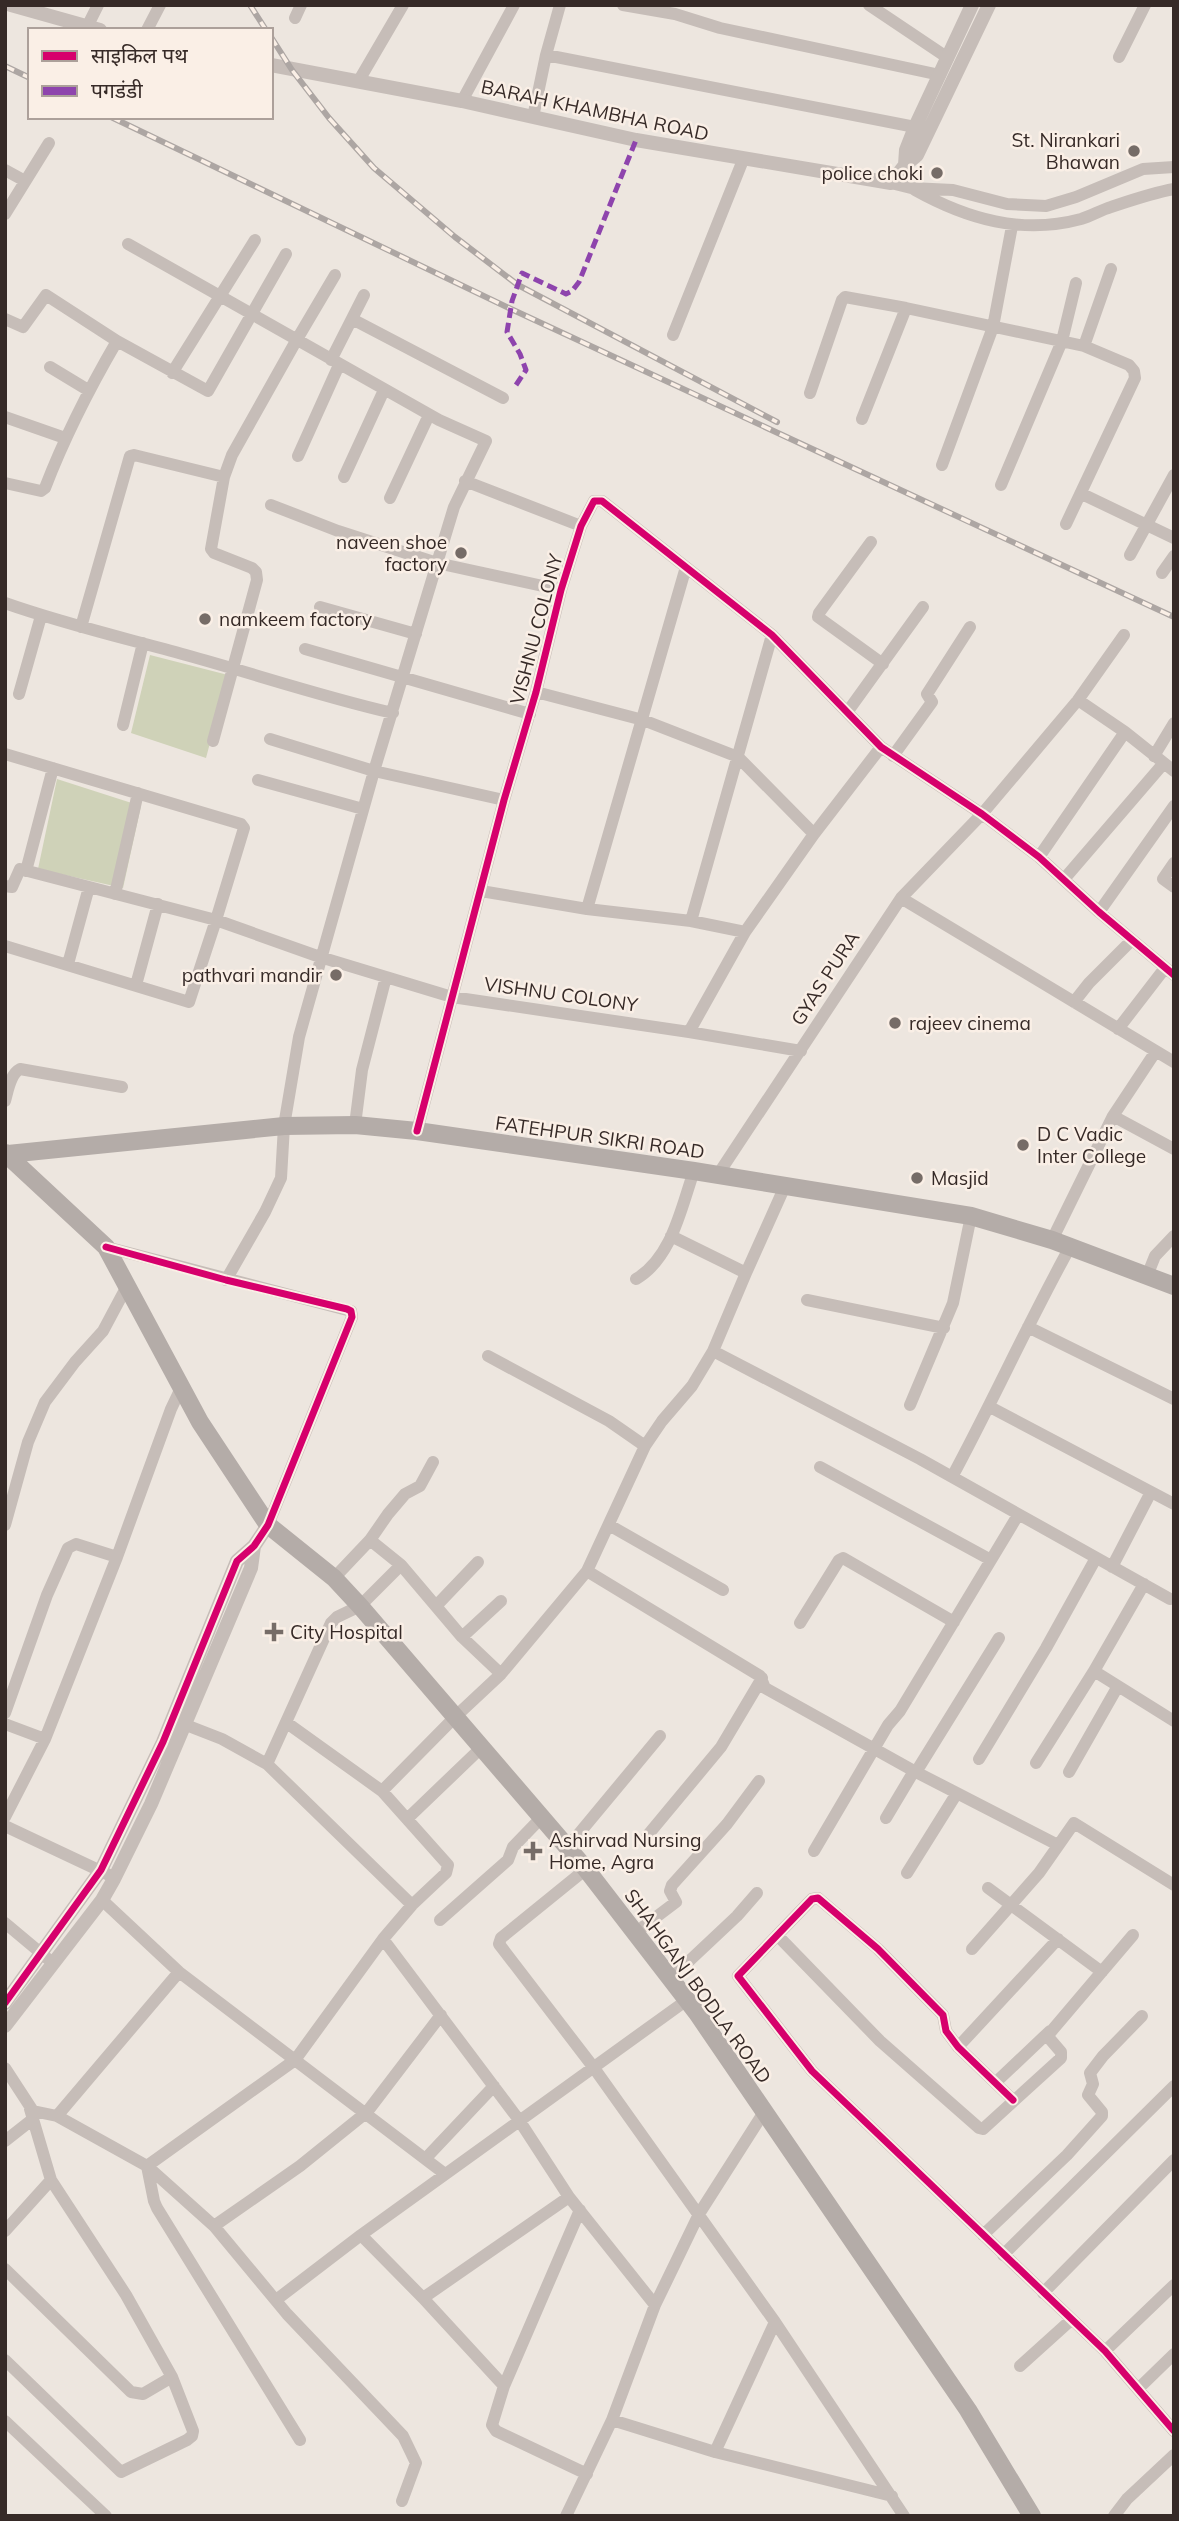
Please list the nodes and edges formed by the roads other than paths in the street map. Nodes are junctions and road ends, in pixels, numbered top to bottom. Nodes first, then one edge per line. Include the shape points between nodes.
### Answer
1 (11, 5) edge
2 (98, 5) edge
3 (160, 5) edge
4 (301, 5) edge
5 (402, 5) edge
6 (514, 5) edge
7 (560, 5) edge
8 (623, 5) edge
9 (869, 5) edge
10 (972, 5) edge
11 (989, 5) edge
12 (1145, 5) edge
13 (295, 18) dead end
14 (93, 28) edge
15 (148, 28) edge
16 (546, 55) junction
17 (1119, 57) dead end
18 (948, 58) junction
19 (273, 65) edge
20 (940, 75) junction
21 (358, 82) junction
22 (462, 101) junction
23 (533, 117) junction
24 (915, 127) junction
25 (49, 143) dead end
26 (743, 160) junction
27 (905, 165) junction
28 (1174, 167) edge
29 (5, 170) edge
30 (25, 181) junction
31 (891, 183) junction
32 (911, 188) junction
33 (1174, 189) edge
34 (5, 214) edge
35 (1012, 226) junction
36 (255, 240) dead end
37 (128, 244) dead end
38 (286, 254) dead end
39 (1111, 269) dead end
40 (335, 275) dead end
41 (1076, 283) dead end
42 (364, 295) dead end
43 (220, 296) junction
44 (905, 307) junction
45 (250, 314) junction
46 (352, 319) junction
47 (8, 326) edge
48 (993, 327) junction
49 (673, 335) dead end
50 (117, 341) junction
51 (296, 341) junction
52 (1062, 341) junction
53 (1084, 346) junction
54 (335, 363) junction
55 (50, 367) dead end
56 (172, 373) junction
57 (88, 390) junction
58 (384, 390) junction
59 (810, 393) dead end
60 (503, 398) dead end
61 (429, 415) junction
62 (5, 417) edge
63 (862, 419) dead end
64 (65, 438) junction
65 (298, 456) dead end
66 (942, 465) dead end
67 (1174, 475) edge
68 (224, 477) junction
69 (344, 477) dead end
70 (466, 481) junction
71 (5, 483) edge
72 (1001, 485) dead end
73 (1082, 494) junction
74 (390, 498) dead end
75 (271, 505) dead end
76 (1147, 523) junction
77 (1066, 524) dead end
78 (581, 526) junction
79 (1174, 538) edge
80 (871, 542) dead end
81 (1130, 555) dead end
82 (1174, 556) edge
83 (438, 563) junction
84 (686, 567) junction
85 (1162, 573) dead end
86 (561, 590) junction
87 (5, 603) edge
88 (320, 607) dead end
89 (923, 607) dead end
90 (41, 616) junction
91 (81, 627) junction
92 (970, 627) dead end
93 (416, 634) junction
94 (772, 635) junction
95 (1124, 635) dead end
96 (143, 643) junction
97 (305, 649) dead end
98 (883, 664) junction
99 (233, 668) junction
100 (402, 679) junction
101 (536, 692) junction
102 (19, 694) dead end
103 (1078, 700) junction
104 (848, 711) junction
105 (393, 713) junction
106 (530, 714) junction
107 (643, 720) junction
108 (1174, 723) edge
109 (124, 725) dead end
110 (1125, 732) junction
111 (270, 739) dead end
112 (213, 741) dead end
113 (881, 747) junction
114 (5, 754) edge
115 (893, 756) junction
116 (738, 757) junction
117 (1164, 763) edge
118 (53, 768) junction
119 (374, 771) junction
120 (258, 780) dead end
121 (138, 793) junction
122 (504, 800) junction
123 (1174, 806) edge
124 (363, 809) junction
125 (982, 814) junction
126 (814, 834) junction
127 (1040, 857) junction
128 (1174, 863) edge
129 (26, 871) junction
130 (1065, 878) junction
131 (5, 886) edge
132 (89, 887) junction
133 (1174, 887) edge
134 (481, 891) junction
135 (115, 894) junction
136 (901, 898) junction
137 (158, 904) junction
138 (587, 909) junction
139 (1099, 912) junction
140 (216, 920) junction
141 (691, 920) junction
142 (745, 932) junction
143 (1132, 940) junction
144 (5, 946) edge
145 (320, 957) junction
146 (68, 964) junction
147 (1170, 971) edge
148 (386, 977) junction
149 (135, 985) junction
150 (452, 998) junction
151 (1074, 1002) junction
152 (1118, 1029) junction
153 (689, 1031) junction
154 (800, 1051) junction
155 (1156, 1051) junction
156 (1174, 1062) edge
157 (122, 1087) dead end
158 (5, 1101) edge
159 (1113, 1116) junction
160 (355, 1125) junction
161 (284, 1126) junction
162 (417, 1131) junction
163 (1174, 1149) edge
164 (6, 1154) edge
165 (694, 1171) junction
166 (717, 1176) junction
167 (785, 1186) junction
168 (971, 1216) junction
169 (671, 1236) junction
170 (1174, 1236) edge
171 (1052, 1240) junction
172 (106, 1247) junction
173 (1070, 1247) junction
174 (746, 1273) junction
175 (1147, 1276) junction
176 (636, 1279) dead end
177 (226, 1280) junction
178 (127, 1286) junction
179 (1174, 1286) edge
180 (807, 1300) dead end
181 (1028, 1327) junction
182 (944, 1328) junction
183 (713, 1351) junction
184 (488, 1356) dead end
185 (181, 1388) junction
186 (1174, 1399) edge
187 (910, 1405) dead end
188 (990, 1408) junction
189 (645, 1446) junction
190 (433, 1462) dead end
191 (820, 1467) dead end
192 (5, 1473) edge
193 (952, 1477) junction
194 (18, 1479) junction
195 (1151, 1492) junction
196 (1174, 1504) edge
197 (1018, 1515) junction
198 (5, 1525) edge
199 (268, 1525) junction
200 (609, 1525) junction
201 (370, 1540) junction
202 (254, 1546) junction
203 (117, 1557) junction
204 (1096, 1558) junction
205 (991, 1560) junction
206 (478, 1562) dead end
207 (401, 1565) junction
208 (1112, 1567) junction
209 (587, 1571) junction
210 (334, 1578) junction
211 (1144, 1584) junction
212 (723, 1590) dead end
213 (1170, 1599) dead end
214 (501, 1601) dead end
215 (360, 1606) junction
216 (436, 1606) junction
217 (954, 1622) junction
218 (800, 1623) dead end
219 (463, 1637) junction
220 (999, 1638) dead end
221 (1094, 1671) junction
222 (501, 1674) junction
223 (762, 1678) junction
224 (1118, 1686) junction
225 (5, 1713) edge
226 (455, 1717) junction
227 (1174, 1721) edge
228 (287, 1723) junction
229 (5, 1724) edge
230 (186, 1725) junction
231 (660, 1736) dead end
232 (45, 1739) junction
233 (481, 1748) junction
234 (874, 1749) junction
235 (979, 1759) dead end
236 (1036, 1763) dead end
237 (267, 1764) junction
238 (915, 1771) junction
239 (1069, 1772) dead end
240 (759, 1781) dead end
241 (382, 1791) junction
242 (957, 1793) junction
243 (5, 1817) edge
244 (541, 1818) junction
245 (886, 1818) dead end
246 (407, 1819) junction
247 (5, 1826) edge
248 (647, 1836) dead end
249 (1058, 1845) junction
250 (567, 1848) junction
251 (814, 1851) dead end
252 (101, 1870) junction
253 (586, 1870) junction
254 (907, 1873) dead end
255 (114, 1879) junction
256 (1174, 1885) edge
257 (988, 1888) dead end
258 (757, 1893) dead end
259 (102, 1900) junction
260 (412, 1905) junction
261 (1011, 1905) junction
262 (440, 1920) dead end
263 (5, 1923) edge
264 (635, 1933) junction
265 (777, 1935) junction
266 (1133, 1935) dead end
267 (383, 1939) junction
268 (1058, 1939) junction
269 (972, 1949) dead end
270 (41, 1953) junction
271 (53, 1963) junction
272 (179, 1972) junction
273 (1102, 1972) junction
274 (670, 1979) junction
275 (687, 2000) junction
276 (5, 2003) edge
277 (440, 2015) junction
278 (1142, 2016) dead end
279 (5, 2026) edge
280 (1050, 2031) junction
281 (958, 2047) junction
282 (295, 2060) junction
283 (5, 2068) edge
284 (594, 2068) junction
285 (995, 2083) junction
286 (494, 2086) junction
287 (1174, 2086) edge
288 (1013, 2100) junction
289 (367, 2112) junction
290 (764, 2112) junction
291 (32, 2114) junction
292 (57, 2116) junction
293 (519, 2120) junction
294 (5, 2141) edge
295 (426, 2158) junction
296 (1174, 2160) edge
297 (148, 2166) junction
298 (445, 2174) junction
299 (51, 2180) junction
300 (569, 2197) junction
301 (580, 2210) junction
302 (699, 2214) junction
303 (214, 2226) junction
304 (5, 2231) edge
305 (361, 2235) junction
306 (983, 2235) junction
307 (1003, 2255) junction
308 (5, 2269) edge
309 (1174, 2285) edge
310 (1043, 2293) junction
311 (423, 2298) junction
312 (276, 2300) junction
313 (655, 2305) junction
314 (1071, 2320) junction
315 (775, 2322) junction
316 (1105, 2351) junction
317 (1174, 2354) edge
318 (5, 2360) edge
319 (1020, 2366) dead end
320 (172, 2377) junction
321 (504, 2386) junction
322 (1139, 2388) junction
323 (612, 2420) junction
324 (5, 2421) edge
325 (1174, 2431) edge
326 (300, 2440) dead end
327 (715, 2452) junction
328 (1174, 2455) edge
329 (587, 2474) junction
330 (892, 2496) junction
331 (402, 2501) dead end
332 (106, 2516) edge
333 (566, 2516) edge
334 (904, 2516) edge
335 (1032, 2516) edge
336 (1114, 2516) edge

1 - 14 street
2 - 14 street
3 - 15 street
4 - 13 street
5 - 21 street
6 - 22 street
7 - 16 street
8 - 20 street
9 - 18 street
10 - 18 street
11 - 27 street via 917,155
12 - 17 street
16 - 23 street
16 - 24 street
18 - 20 street
19 - 21 street, BARAH KHAMBHA ROAD
20 - 24 street
21 - 22 street, BARAH KHAMBHA ROAD
22 - 23 street, BARAH KHAMBHA ROAD
23 - 26 street, BARAH KHAMBHA ROAD
24 - 27 street
25 - 30 street
26 - 31 street, BARAH KHAMBHA ROAD
26 - 49 street
27 - 31 street
28 - 32 street, BARAH KHAMBHA ROAD via 1143,169 1045,206 1007,204 953,190
29 - 30 street
30 - 34 street
31 - 32 street, BARAH KHAMBHA ROAD
32 - 35 street, BARAH KHAMBHA ROAD via 948,208
33 - 35 street, BARAH KHAMBHA ROAD via 1082,219
35 - 48 street
36 - 43 street
37 - 43 street
38 - 45 street
39 - 53 street
40 - 51 street
41 - 52 street
42 - 46 street
43 - 45 street
43 - 56 street
44 - 48 street
44 - 59 street via 849,297 842,300
44 - 63 street
45 - 51 street
45 - 56 street via 208,391
46 - 54 street
46 - 60 street
47 - 50 street via 23,327 46,295
48 - 52 street
48 - 66 street
50 - 56 street
50 - 57 street
51 - 54 street
51 - 68 street
52 - 53 street
52 - 72 street
53 - 73 street via 1129,365 1135,378
54 - 58 street
54 - 65 street
55 - 57 street
57 - 64 street
58 - 61 street
58 - 69 street
61 - 70 street via 486,441
61 - 74 street
62 - 64 street
64 - 71 street via 43,491
67 - 76 street
68 - 91 street via 130,456
68 - 99 street via 211,549 252,568 257,580
70 - 78 street
70 - 83 street
73 - 76 street
73 - 77 street
75 - 83 street
76 - 79 street
76 - 81 street
78 - 84 street, VISHNU COLONY via 591,503 602,500
78 - 86 street, VISHNU COLONY
80 - 98 street via 818,617
82 - 85 street
83 - 86 street
83 - 93 street
84 - 94 street, VISHNU COLONY
84 - 107 street
86 - 101 street, VISHNU COLONY
87 - 90 street
88 - 93 street
89 - 98 street
90 - 91 street
90 - 102 street
91 - 96 street
92 - 115 street via 927,694 932,702
93 - 100 street
94 - 104 street, VISHNU COLONY
94 - 116 street
95 - 103 street, GYAS PURA
96 - 99 street
96 - 109 street
97 - 100 street
98 - 104 street
99 - 105 street
99 - 112 street
100 - 105 street
100 - 106 street
101 - 106 street, VISHNU COLONY
101 - 107 street
103 - 110 street
103 - 125 street, GYAS PURA
104 - 113 street, VISHNU COLONY
105 - 119 street
106 - 122 street, VISHNU COLONY
107 - 116 street
107 - 138 street
108 - 117 street
110 - 117 street
110 - 127 street
111 - 119 street
113 - 115 street, VISHNU COLONY
113 - 126 street
114 - 118 street
115 - 125 street, VISHNU COLONY
116 - 126 street
116 - 141 street
117 - 130 street
118 - 121 street
118 - 129 street
119 - 122 street
119 - 124 street
120 - 124 street
121 - 135 street
121 - 140 street via 243,825
122 - 134 street, VISHNU COLONY
123 - 139 street
124 - 145 street
125 - 127 street, VISHNU COLONY
125 - 136 street, GYAS PURA
126 - 142 street
127 - 130 street, VISHNU COLONY
128 - 133 street via 1163,879
129 - 131 street via 19,869 12,887
129 - 132 street, VISHNU COLONY
130 - 139 street, VISHNU COLONY
132 - 135 street, VISHNU COLONY
132 - 146 street
134 - 138 street
134 - 150 street, VISHNU COLONY
135 - 137 street, VISHNU COLONY
136 - 151 street
136 - 154 street, GYAS PURA
137 - 140 street, VISHNU COLONY
137 - 149 street
138 - 141 street
139 - 143 street, VISHNU COLONY
140 - 145 street, VISHNU COLONY
140 - 149 street via 189,1002
141 - 142 street
142 - 153 street
143 - 147 street, VISHNU COLONY
143 - 151 street
144 - 146 street
145 - 148 street, VISHNU COLONY
145 - 161 street via 299,1037
146 - 149 street
147 - 152 street
148 - 150 street, VISHNU COLONY
148 - 160 street via 362,1070
150 - 153 street, VISHNU COLONY
150 - 162 street, VISHNU COLONY
151 - 152 street
152 - 155 street
153 - 154 street, VISHNU COLONY
154 - 166 street, GYAS PURA
155 - 156 street
155 - 159 street
157 - 158 street via 20,1069
159 - 163 street
159 - 171 street
160 - 161 main road, FATEHPUR SIKRI ROAD
160 - 162 main road, FATEHPUR SIKRI ROAD
161 - 164 main road, FATEHPUR SIKRI ROAD
161 - 177 street via 281,1178
162 - 165 main road, FATEHPUR SIKRI ROAD
164 - 172 main road, SHAHGANJ BODLA ROAD
165 - 166 main road, FATEHPUR SIKRI ROAD
165 - 169 street
166 - 167 main road, FATEHPUR SIKRI ROAD
167 - 168 main road, FATEHPUR SIKRI ROAD
167 - 174 street
168 - 171 main road, FATEHPUR SIKRI ROAD
168 - 182 street
169 - 174 street
169 - 176 street via 653,1267
170 - 175 street via 1155,1256
171 - 173 main road, FATEHPUR SIKRI ROAD
172 - 177 street
172 - 178 main road, SHAHGANJ BODLA ROAD
173 - 175 main road, FATEHPUR SIKRI ROAD
173 - 181 street
174 - 183 street
175 - 179 main road, FATEHPUR SIKRI ROAD
177 - 199 street via 353,1314
178 - 185 main road, SHAHGANJ BODLA ROAD
178 - 194 street via 103,1331 45,1402
180 - 182 street
181 - 186 street
181 - 188 street
182 - 187 street
183 - 189 street
183 - 193 street
184 - 189 street via 609,1420
185 - 199 main road, SHAHGANJ BODLA ROAD
185 - 203 street
188 - 193 street
188 - 195 street
189 - 200 street
190 - 201 street via 425,1480 405,1494
191 - 205 street
192 - 194 street
193 - 197 street
194 - 198 street
195 - 196 street
195 - 208 street
197 - 204 street
197 - 205 street
199 - 202 street
199 - 210 main road, SHAHGANJ BODLA ROAD
200 - 209 street
200 - 212 street
201 - 207 street
201 - 210 street
202 - 230 street via 251,1568
202 - 252 street via 237,1561 163,1742
203 - 225 street via 76,1544 68,1548
203 - 232 street
204 - 208 street
204 - 235 street
205 - 217 street
206 - 216 street
207 - 215 street
207 - 216 street
208 - 211 street
209 - 222 street
209 - 223 street
210 - 215 main road, SHAHGANJ BODLA ROAD
211 - 213 street
211 - 221 street
214 - 219 street
215 - 226 main road, SHAHGANJ BODLA ROAD
215 - 228 street via 331,1623
216 - 219 street
217 - 218 street via 843,1558
217 - 234 street
219 - 222 street
220 - 238 street
221 - 224 street
221 - 236 street
222 - 226 street
223 - 234 street via 765,1688
223 - 248 street via 721,1747
224 - 227 street
224 - 239 street
226 - 233 main road, SHAHGANJ BODLA ROAD
226 - 241 street
228 - 237 street
228 - 241 street
229 - 232 street
230 - 237 street
230 - 255 street
231 - 250 street
232 - 243 street
233 - 244 main road, SHAHGANJ BODLA ROAD
233 - 246 street
234 - 238 street
234 - 251 street
237 - 260 street
238 - 242 street
238 - 245 street
240 - 264 street via 727,1825 672,1885 670,1891 677,1902
241 - 246 street
242 - 249 street
242 - 254 street
244 - 250 main road, SHAHGANJ BODLA ROAD
244 - 262 street via 513,1847 508,1860
246 - 260 street via 448,1865 446,1873
247 - 252 street
249 - 256 street via 1077,1824
249 - 261 street
250 - 253 main road, SHAHGANJ BODLA ROAD
252 - 255 street
252 - 270 street
253 - 264 main road, SHAHGANJ BODLA ROAD
253 - 284 street via 499,1941
255 - 259 street
257 - 261 street
258 - 274 street
259 - 271 street
259 - 272 street
260 - 267 street
261 - 268 street
261 - 269 street
263 - 270 street
264 - 274 main road, SHAHGANJ BODLA ROAD
265 - 281 street via 818,1898 878,1949 943,2015 946,2031
265 - 288 street via 880,2041 979,2128 986,2128
265 - 306 street via 738,1976 812,2071
266 - 273 street
267 - 277 street
267 - 282 street
268 - 273 street
268 - 281 street
270 - 271 street
270 - 276 street
271 - 279 street
272 - 282 street
272 - 292 street
273 - 280 street
274 - 275 main road, SHAHGANJ BODLA ROAD
275 - 284 street
275 - 290 main road, SHAHGANJ BODLA ROAD
277 - 286 street
277 - 289 street
278 - 306 street via 1090,2073 1093,2084 1088,2095 1102,2116
280 - 285 street
280 - 288 street via 1049,2038 1061,2058
281 - 285 street
282 - 289 street
282 - 297 street
283 - 291 street
284 - 293 street
284 - 302 street
285 - 288 street
286 - 293 street
286 - 295 street
287 - 307 street
289 - 295 street
289 - 303 street
290 - 302 street
290 - 335 main road, SHAHGANJ BODLA ROAD via 968,2410
291 - 292 street
291 - 294 street
291 - 299 street
292 - 297 street
293 - 298 street
293 - 300 street
295 - 298 street
296 - 310 street
297 - 303 street
297 - 326 street via 157,2208
298 - 305 street
299 - 304 street
299 - 320 street via 126,2295
300 - 301 street
300 - 311 street
301 - 313 street
301 - 321 street
302 - 313 street
302 - 315 street
303 - 312 street
305 - 311 street
305 - 312 street
306 - 307 street
307 - 310 street
308 - 320 street via 131,2392 143,2394
309 - 316 street
310 - 314 street
311 - 321 street
312 - 331 street via 403,2436 416,2463
313 - 323 street
314 - 316 street
314 - 319 street
315 - 327 street
315 - 330 street
316 - 322 street
317 - 322 street
318 - 320 street via 121,2472 192,2436
321 - 329 street via 493,2429
322 - 325 street
323 - 327 street
323 - 329 street
324 - 332 street
327 - 330 street
328 - 336 street
329 - 333 street
330 - 334 street

